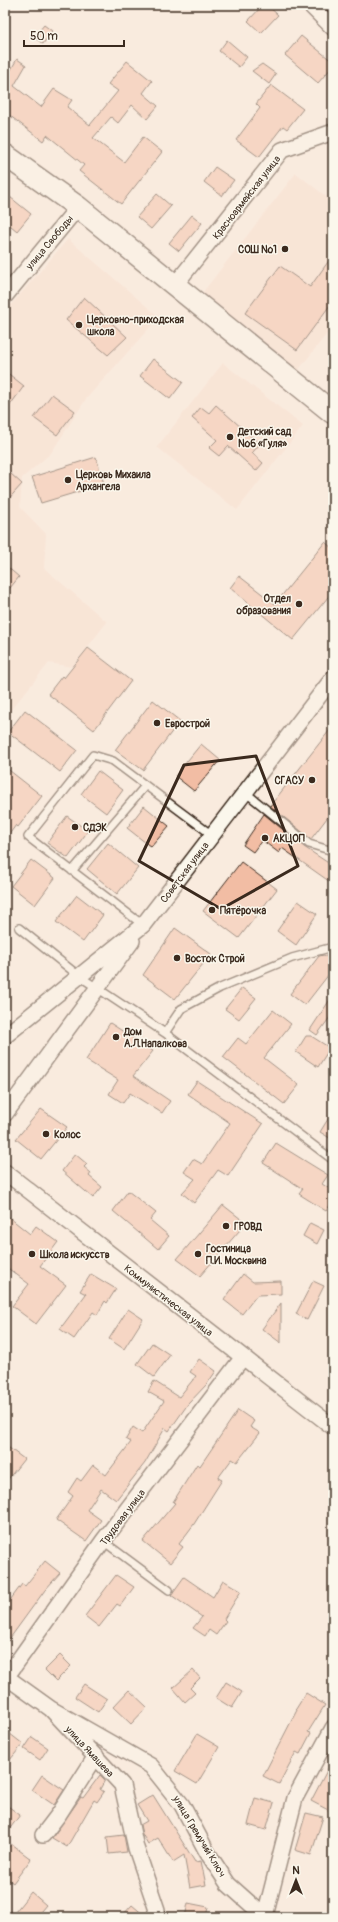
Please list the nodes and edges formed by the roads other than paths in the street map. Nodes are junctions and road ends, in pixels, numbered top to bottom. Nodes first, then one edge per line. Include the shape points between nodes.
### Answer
1 (310, 5) edge
2 (333, 28) edge
3 (333, 132) edge
4 (5, 154) edge
5 (78, 207) junction
6 (175, 285) junction
7 (5, 296) edge
8 (333, 413) edge
9 (333, 678) edge
10 (145, 786) junction
11 (245, 792) junction
12 (212, 836) junction
13 (333, 851) edge
14 (72, 871) junction
15 (143, 926) junction
16 (19, 928) dead end
17 (333, 947) edge
18 (79, 976) junction
19 (98, 988) junction
20 (166, 1033) junction
21 (5, 1036) edge
22 (5, 1114) edge
23 (333, 1160) edge
24 (5, 1172) edge
25 (243, 1357) junction
26 (333, 1427) edge
27 (104, 1541) junction
28 (169, 1590) dead end
29 (5, 1677) edge
30 (51, 1709) junction
31 (333, 1728) edge
32 (96, 1756) junction
33 (43, 1835) dead end
34 (265, 1916) edge
35 (154, 1917) edge

1 - 2 street
3 - 6 street, Красноармейская улица via 282,150
4 - 5 main road
5 - 6 main road
5 - 7 street, улица Свободы
6 - 8 main road
9 - 11 street, Советская улица
10 - 12 lane
10 - 14 lane
10 - 14 lane via 113,761 93,755 28,837
11 - 12 street, Советская улица
11 - 13 lane via 309,844
12 - 15 street, Советская улица
14 - 15 lane
15 - 18 street, Советская улица
15 - 19 street
16 - 18 lane
17 - 20 lane via 292,958 220,988 181,1009
18 - 19 lane
18 - 21 street, Советская улица
19 - 20 lane
19 - 22 street
20 - 23 lane
24 - 25 street, Коммунистическая улица
25 - 26 street, Коммунистическая улица
25 - 27 street, Трудовая улица
27 - 28 lane
27 - 29 street, Трудовая улица
29 - 30 street, улица Ямашева
30 - 32 street, улица Ямашева
30 - 34 street, улица Гремучий Ключ via 151,1766 182,1804 207,1852 228,1884
31 - 34 street via 294,1798
32 - 33 street via 68,1802
32 - 35 street, улица Ямашева via 122,1785 136,1848 157,1910

